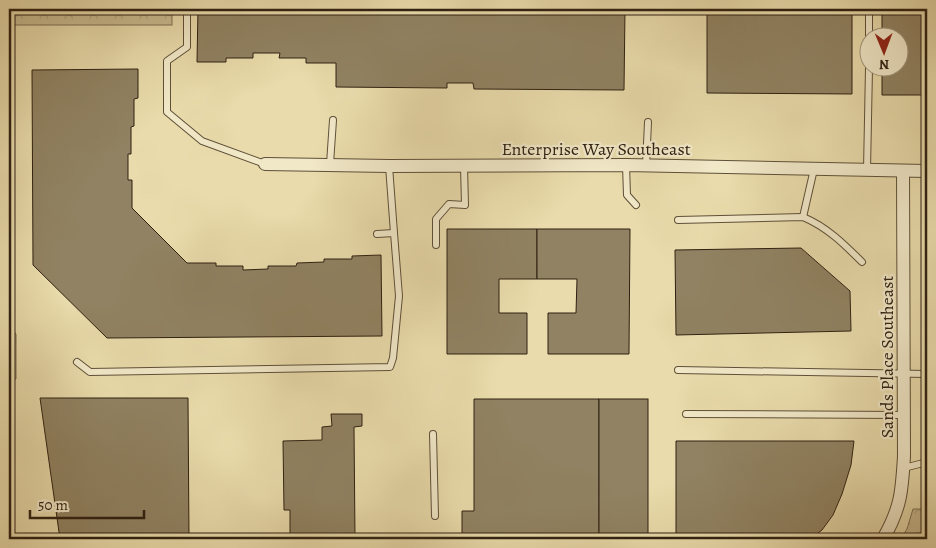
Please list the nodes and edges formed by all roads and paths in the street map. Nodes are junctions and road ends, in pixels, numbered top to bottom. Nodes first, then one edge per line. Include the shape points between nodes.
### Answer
1 (186, 9) edge
2 (869, 9) edge
3 (869, 28) edge
4 (868, 78) edge
5 (333, 120) dead end
6 (648, 122) dead end
7 (265, 164) joint
8 (330, 164) junction
9 (626, 165) junction
10 (389, 166) junction
11 (464, 166) junction
12 (646, 166) junction
13 (814, 169) junction
14 (867, 170) junction
15 (903, 171) junction
16 (927, 171) edge
17 (636, 205) dead end
18 (803, 218) junction
19 (678, 220) dead end
20 (394, 233) junction
21 (377, 234) dead end
22 (436, 245) dead end
23 (862, 262) dead end
24 (77, 362) dead end
25 (678, 370) dead end
26 (904, 373) junction
27 (927, 374) edge
28 (686, 414) dead end
29 (904, 415) junction
30 (433, 434) dead end
31 (927, 462) edge
32 (904, 468) junction
33 (435, 516) dead end
34 (882, 539) edge

1 - 7 lane via 187,47 166,61 167,112 202,141
2 - 3 lane
4 - 14 lane
5 - 8 lane
6 - 12 lane
7 - 8 street, Enterprise Way Southeast
8 - 10 street, Enterprise Way Southeast
9 - 11 street, Enterprise Way Southeast
9 - 12 street, Enterprise Way Southeast
9 - 17 lane via 627,195
10 - 11 street, Enterprise Way Southeast
10 - 20 lane
11 - 22 lane via 465,205 449,204 436,219
12 - 13 street, Enterprise Way Southeast
13 - 14 street, Enterprise Way Southeast
13 - 18 lane
14 - 15 street, Enterprise Way Southeast
15 - 16 street, Enterprise Way Southeast
15 - 26 street, Sands Place Southeast
18 - 19 lane
18 - 23 lane via 834,235
20 - 21 lane
20 - 24 lane via 399,296 390,367 90,372
25 - 26 lane
26 - 27 lane
26 - 29 street, Sands Place Southeast
28 - 29 lane
29 - 32 street, Sands Place Southeast
30 - 33 lane
31 - 32 lane
32 - 34 street, Sands Place Southeast via 898,509

